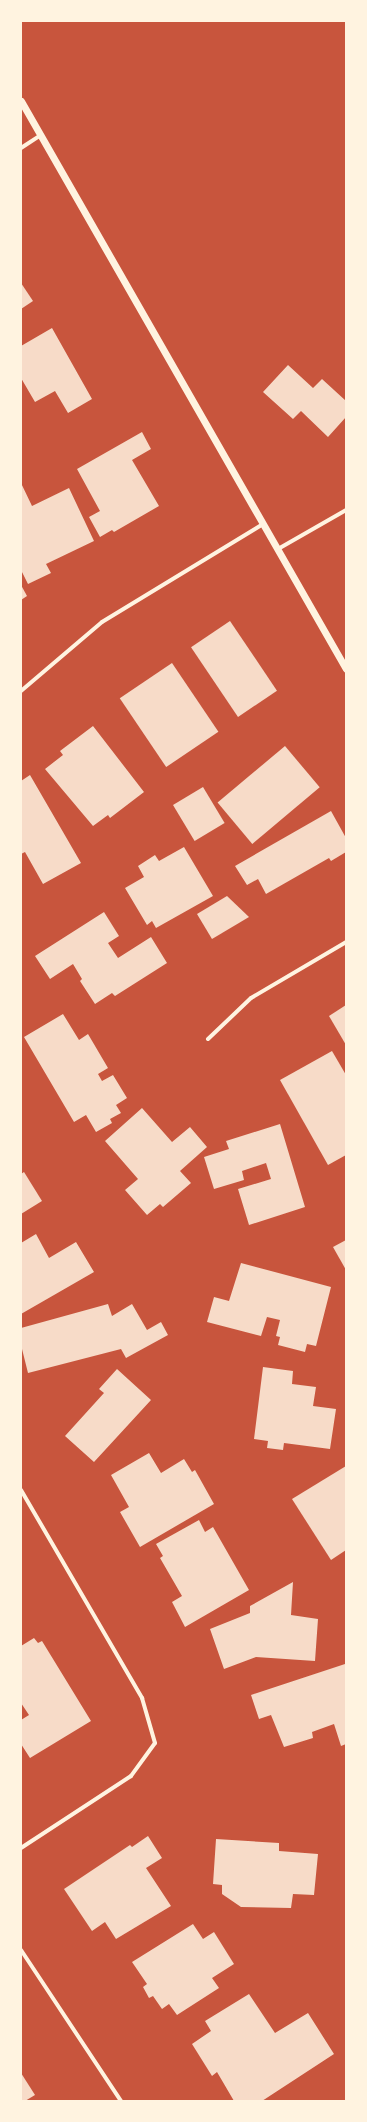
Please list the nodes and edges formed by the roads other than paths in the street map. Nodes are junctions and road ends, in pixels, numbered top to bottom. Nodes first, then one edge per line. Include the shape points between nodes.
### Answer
1 (21, 101) edge
2 (41, 135) junction
3 (21, 148) edge
4 (346, 510) edge
5 (263, 524) junction
6 (278, 550) junction
7 (346, 669) edge
8 (21, 691) edge
9 (346, 942) edge
10 (208, 1039) dead end
11 (21, 1490) edge
12 (21, 1848) edge
13 (21, 1950) edge
14 (121, 2101) edge

1 - 2 street
2 - 3 street
2 - 5 street
4 - 6 street
5 - 6 street
5 - 8 street via 102,622
6 - 7 street
9 - 10 street via 251,998
11 - 12 street via 142,1698 155,1744 131,1776
13 - 14 street

